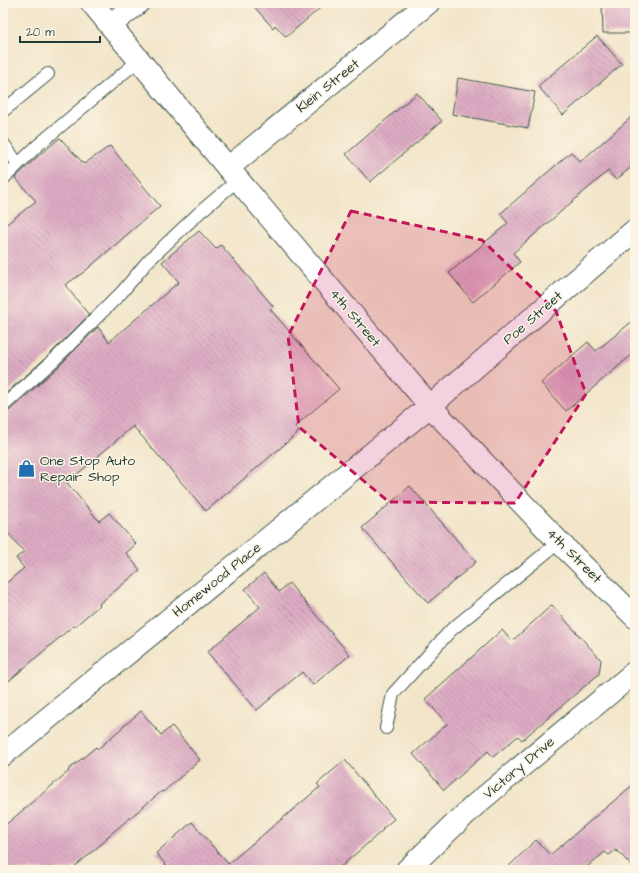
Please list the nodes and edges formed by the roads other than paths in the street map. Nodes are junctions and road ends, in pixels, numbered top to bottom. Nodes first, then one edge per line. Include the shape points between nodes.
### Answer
1 (92, 3) edge
2 (138, 3) edge
3 (428, 3) edge
4 (110, 25) junction
5 (139, 60) junction
6 (48, 74) dead end
7 (3, 110) edge
8 (3, 143) edge
9 (18, 164) junction
10 (233, 174) junction
11 (3, 179) edge
12 (635, 230) edge
13 (3, 406) edge
14 (430, 406) junction
15 (559, 542) junction
16 (635, 617) edge
17 (635, 672) edge
18 (386, 728) dead end
19 (3, 755) edge
20 (407, 870) edge

1 - 4 street, 4th Street
2 - 4 street
3 - 10 street, Klein Street
4 - 5 street, 4th Street
5 - 9 lane
5 - 10 street, 4th Street
6 - 7 lane
8 - 9 lane
9 - 11 lane
10 - 13 lane via 200,212 148,260 122,292 54,360
10 - 14 street, 4th Street
12 - 14 street, Poe Street
14 - 15 street, 4th Street
14 - 19 street, Homewood Place
15 - 16 street, 4th Street
15 - 18 lane via 450,630 394,694
17 - 20 street, Victory Drive via 475,805

